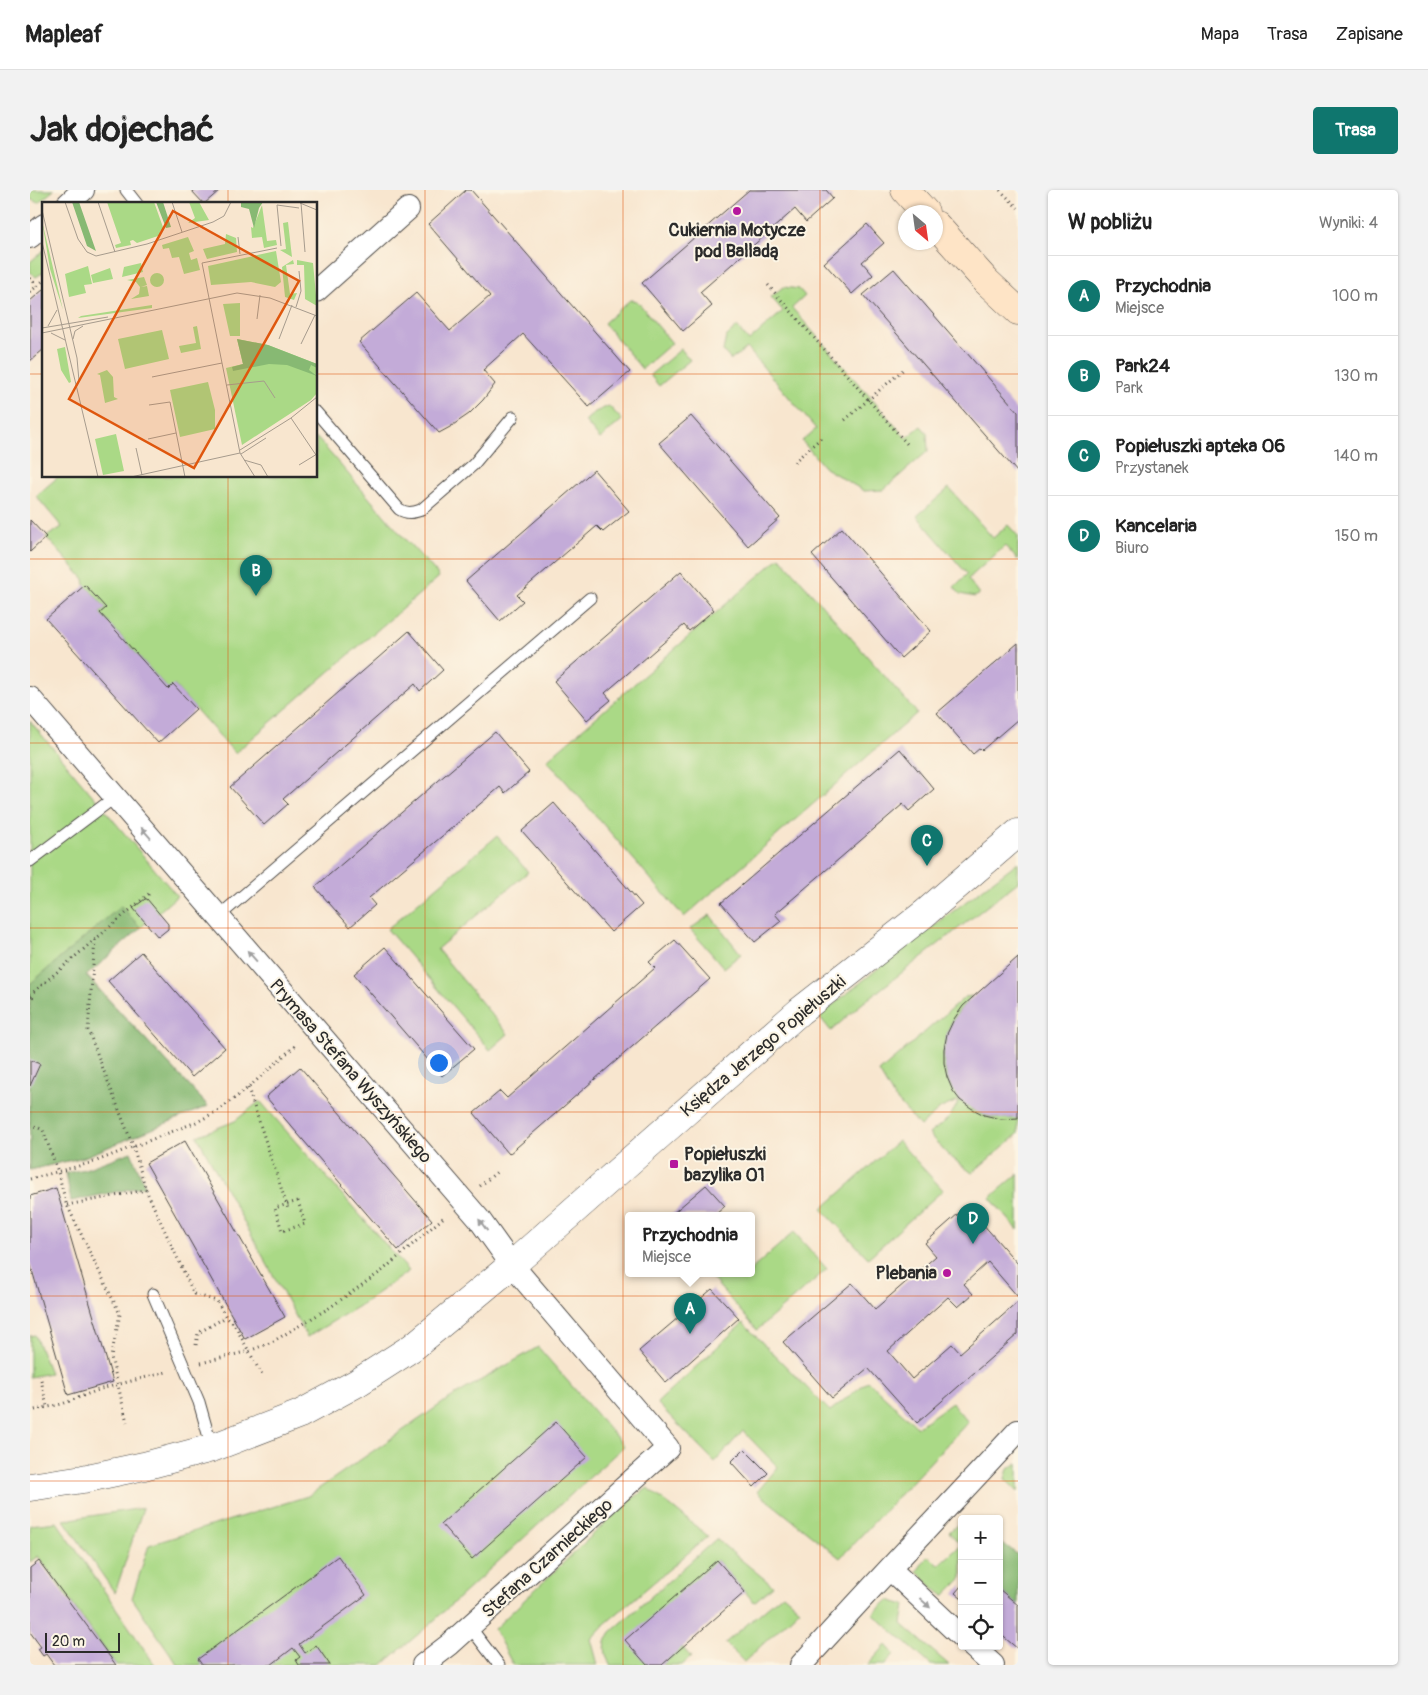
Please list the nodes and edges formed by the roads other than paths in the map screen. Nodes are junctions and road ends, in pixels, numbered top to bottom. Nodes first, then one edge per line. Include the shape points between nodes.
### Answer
1 (84, 190) edge
2 (126, 190) edge
3 (905, 190) edge
4 (70, 202) edge
5 (135, 202) edge
6 (919, 205) edge
7 (408, 209) dead end
8 (42, 227) edge
9 (943, 233) edge
10 (30, 237) edge
11 (986, 281) junction
12 (318, 289) edge
13 (1018, 311) edge
14 (1018, 331) edge
15 (318, 414) edge
16 (513, 417) dead end
17 (590, 598) dead end
18 (30, 698) edge
19 (115, 797) junction
20 (1018, 833) edge
21 (30, 861) edge
22 (218, 917) junction
23 (512, 1265) junction
24 (153, 1294) dead end
25 (1018, 1431) edge
26 (212, 1448) junction
27 (668, 1448) joint
28 (30, 1488) edge
29 (890, 1569) junction
30 (470, 1627) junction
31 (958, 1633) edge
32 (976, 1650) edge
33 (423, 1665) edge
34 (498, 1665) edge
35 (801, 1665) edge
36 (993, 1665) edge

1 - 4 street
2 - 5 lane
3 - 6 main road
7 - 12 street
8 - 10 street
9 - 11 main road
11 - 13 main road
11 - 14 main road
15 - 16 lane via 405,513 421,510 473,465
17 - 22 lane
18 - 19 street, Prymasa Stefana Wyszyńskiego
19 - 21 lane
22 -> 19 street, Prymasa Stefana Wyszyńskiego
20 - 23 street, Księdza Jerzego Popiełuszki via 924,914 793,1017
23 -> 22 street, Prymasa Stefana Wyszyńskiego via 463,1200
23 - 26 street via 412,1346 357,1383 300,1414
23 - 27 street, Prymasa Stefana Wyszyńskiego
24 - 26 lane via 188,1366
25 - 29 street
26 - 28 street via 144,1466
27 - 30 street, Stefana Czarnieckiego
29 -> 31 street
29 - 35 street
30 - 33 street, Stefana Czarnieckiego
30 - 34 lane
32 - 36 street

